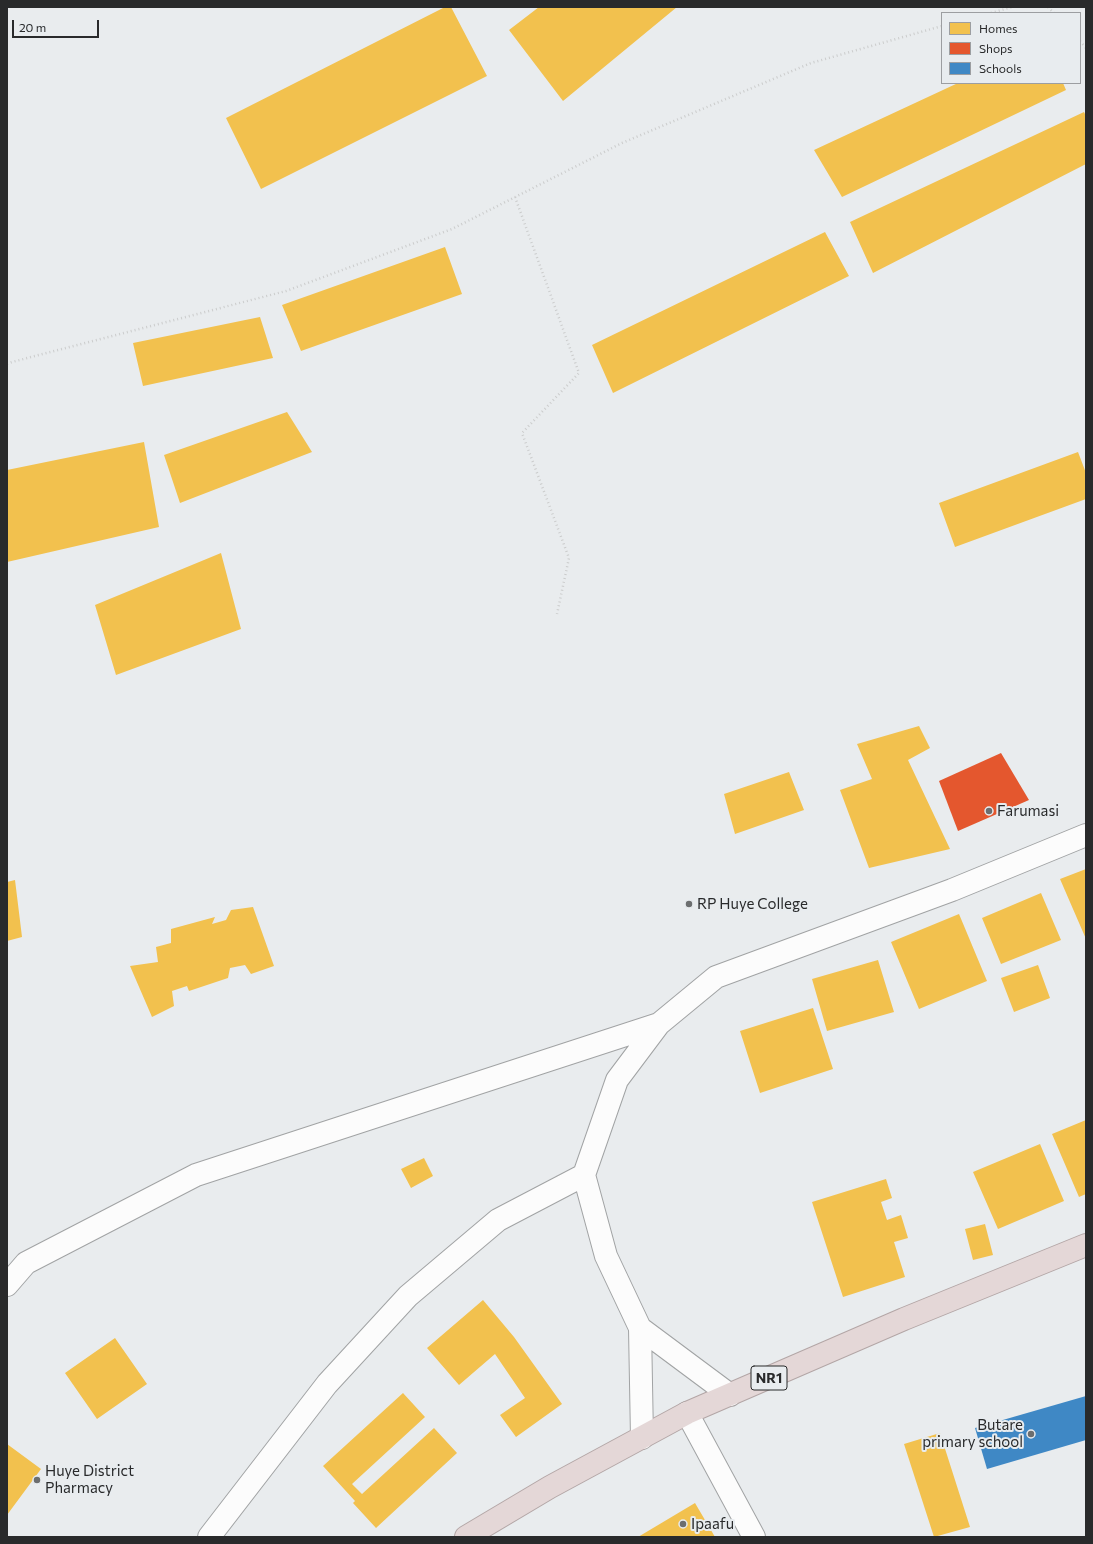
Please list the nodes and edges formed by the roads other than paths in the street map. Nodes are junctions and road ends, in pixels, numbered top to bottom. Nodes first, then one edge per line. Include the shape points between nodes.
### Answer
1 (1086, 835) edge
2 (659, 1024) junction
3 (584, 1175) junction
4 (1086, 1245) edge
5 (16, 1267) edge
6 (7, 1285) edge
7 (640, 1328) junction
8 (730, 1395) junction
9 (687, 1413) junction
10 (642, 1438) junction
11 (209, 1537) edge
12 (466, 1537) edge
13 (754, 1537) edge

1 - 2 street via 952,890 716,976
2 - 3 street via 617,1080
2 - 5 street via 196,1174
3 - 7 street via 606,1256
3 - 11 street via 498,1220 408,1296 327,1384
4 - 8 highway, NR1 via 904,1319
5 - 6 street
7 - 8 street
7 - 10 street
8 - 9 highway, NR1
9 - 10 highway, NR1
9 - 13 street
10 - 12 highway, NR1 via 550,1487

